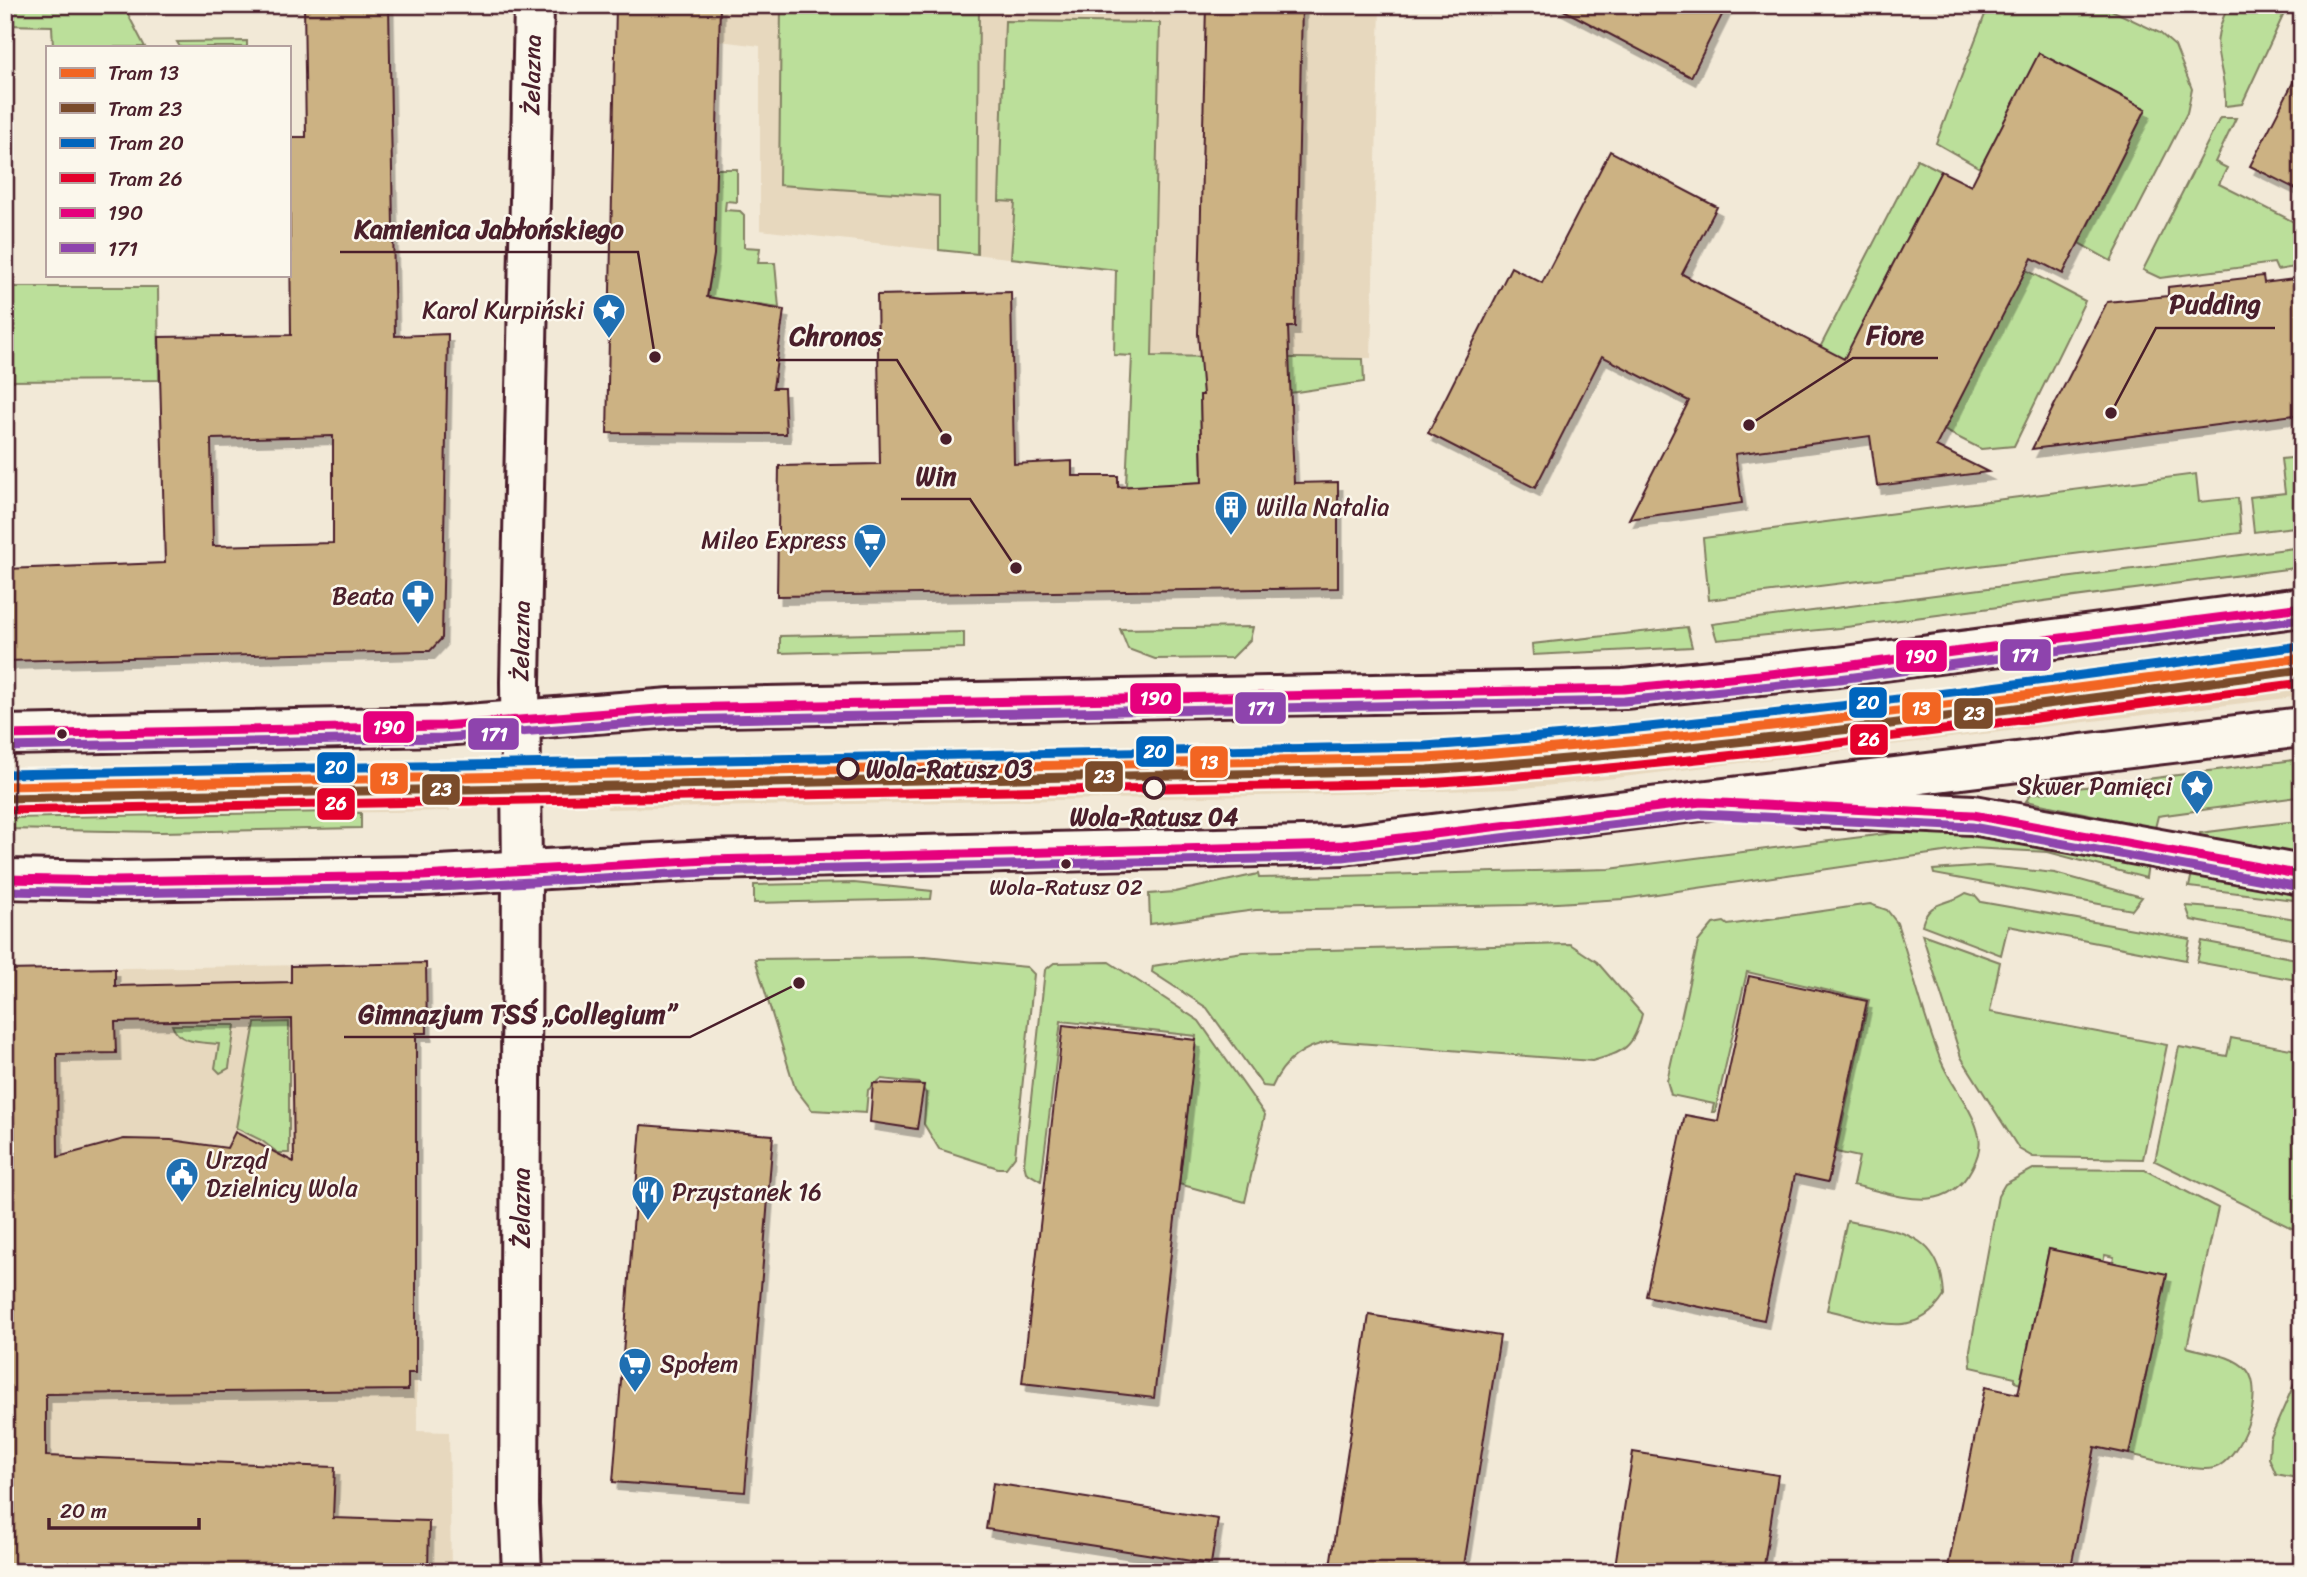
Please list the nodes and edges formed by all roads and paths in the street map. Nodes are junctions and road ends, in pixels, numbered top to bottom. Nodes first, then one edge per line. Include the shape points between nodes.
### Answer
1 (534, 5) edge
2 (2302, 607) edge
3 (521, 719) junction
4 (2302, 727) edge
5 (5, 735) edge
6 (1700, 802) junction
7 (522, 870) junction
8 (2302, 876) edge
9 (5, 879) edge
10 (522, 1572) edge

1 - 3 main road, Żelazna
2 - 3 main road via 1825,668 1614,689 671,708
3 - 5 main road via 442,726
3 - 7 main road, Żelazna
4 - 6 main road
6 - 7 main road via 1343,845 708,860
6 - 8 main road via 1973,815
7 - 9 main road via 125,881
7 - 10 main road, Żelazna

